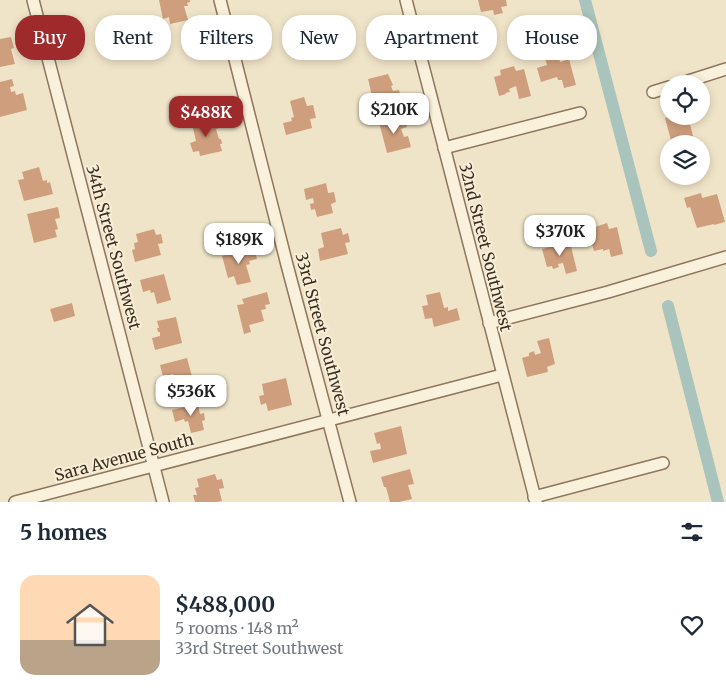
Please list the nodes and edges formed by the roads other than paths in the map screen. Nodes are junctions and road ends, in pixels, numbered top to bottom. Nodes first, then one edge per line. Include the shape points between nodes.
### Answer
1 (33, 0) edge
2 (220, 0) edge
3 (406, 0) edge
4 (726, 69) edge
5 (707, 75) edge
6 (660, 90) edge
7 (653, 92) dead end
8 (580, 114) dead end
9 (444, 148) junction
10 (726, 257) edge
11 (489, 323) junction
12 (502, 375) junction
13 (329, 420) junction
14 (663, 463) dead end
15 (154, 466) junction
16 (535, 500) edge
17 (15, 502) edge
18 (164, 502) edge
19 (350, 502) edge

1 - 15 street, 34th Street Southwest
2 - 13 street, 33rd Street Southwest
3 - 9 street, 32nd Street Southwest
4 - 5 street
6 - 7 street
8 - 9 street
9 - 11 street, 32nd Street Southwest
10 - 11 street
11 - 12 street, 32nd Street Southwest
12 - 13 street, Sara Avenue South
12 - 16 street, 32nd Street Southwest
13 - 15 street, Sara Avenue South
13 - 19 street, 33rd Street Southwest
14 - 16 street
15 - 17 street, Sara Avenue South
15 - 18 street, 34th Street Southwest

